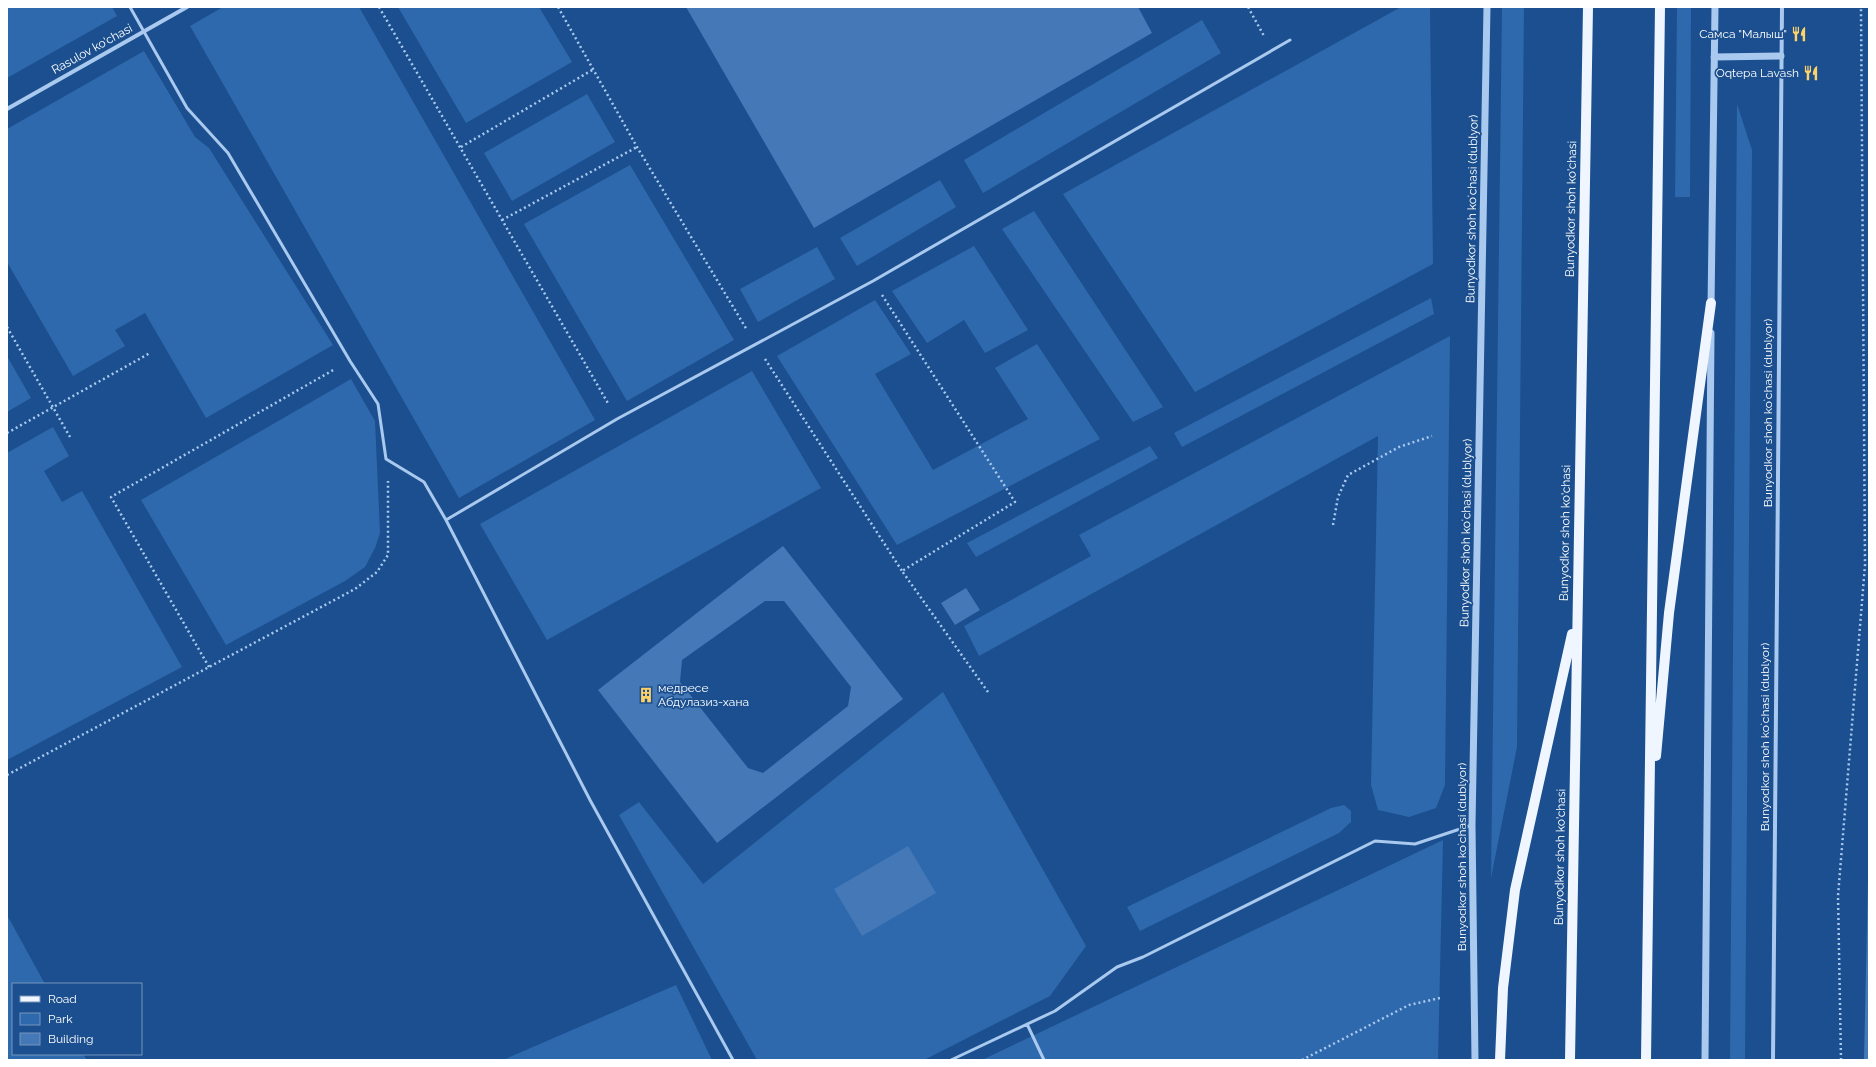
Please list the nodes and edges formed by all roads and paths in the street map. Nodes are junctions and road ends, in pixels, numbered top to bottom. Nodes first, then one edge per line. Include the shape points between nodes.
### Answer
1 (130, 7) edge
2 (187, 7) edge
3 (379, 7) edge
4 (558, 7) edge
5 (1248, 7) edge
6 (1487, 7) edge
7 (1588, 7) edge
8 (1660, 7) edge
9 (1715, 7) edge
10 (1782, 7) edge
11 (1861, 7) edge
12 (144, 31) junction
13 (1290, 40) dead end
14 (1272, 50) junction
15 (1782, 56) junction
16 (1714, 57) junction
17 (594, 69) junction
18 (7, 108) edge
19 (461, 147) junction
20 (637, 147) junction
21 (502, 220) junction
22 (873, 281) junction
23 (1711, 303) junction
24 (7, 327) edge
25 (755, 344) junction
26 (150, 353) dead end
27 (350, 361) junction
28 (53, 408) junction
29 (617, 419) junction
30 (7, 434) edge
31 (1432, 436) dead end
32 (70, 437) dead end
33 (386, 458) junction
34 (446, 520) junction
35 (1333, 525) dead end
36 (902, 571) junction
37 (1577, 612) junction
38 (209, 667) junction
39 (988, 692) dead end
40 (7, 775) edge
41 (1472, 825) junction
42 (1649, 832) junction
43 (1440, 998) dead end
44 (1027, 1024) junction
45 (733, 1060) edge
46 (951, 1060) edge
47 (1044, 1060) edge
48 (1302, 1060) edge
49 (1475, 1060) edge
50 (1500, 1060) edge
51 (1570, 1060) edge
52 (1646, 1060) edge
53 (1705, 1060) edge
54 (1773, 1060) edge
55 (1841, 1060) edge

1 - 12 lane
2 - 12 street, Rasulov ko'chasi
3 - 19 path
4 - 17 path
5 - 14 path
6 - 41 street, Bunyodkor shoh koʻchasi (dublyor)
7 - 37 main road, Bunyodkor shoh ko'chasi
8 - 42 main road
9 - 16 street
10 - 15 street, Bunyodkor shoh koʻchasi (dublyor)
11 - 55 path via 1865,565 1838,896
12 - 18 street, Rasulov ko'chasi
12 - 27 lane via 187,108 228,153
13 - 14 lane
14 - 22 lane
15 - 16 street
15 - 54 street, Bunyodkor shoh koʻchasi (dublyor)
16 - 23 street
17 - 19 path
17 - 20 path
19 - 21 path
20 - 21 path
20 - 25 path
21 - 29 path
22 - 25 lane
22 - 36 path via 1015,502
23 - 42 main road via 1669,613
23 - 53 street
24 - 28 path
25 - 29 lane
25 - 36 path
26 - 28 path
27 - 33 lane via 378,404
27 - 38 path via 111,497
28 - 30 path
28 - 32 path
29 - 34 lane
31 - 35 path via 1399,446 1348,475 1338,496
33 - 34 lane via 424,482
33 - 38 path via 390,492 388,555 377,572 354,589
34 - 45 lane via 590,800
36 - 39 path
37 - 50 main road via 1515,890 1503,988
37 - 51 main road, Bunyodkor shoh ko'chasi
38 - 40 path
41 - 44 lane via 1415,844 1375,841 1117,968 1055,1011
41 - 49 street, Bunyodkor shoh koʻchasi (dublyor)
42 - 52 main road
43 - 48 path via 1409,1005
44 - 46 lane
44 - 47 lane

